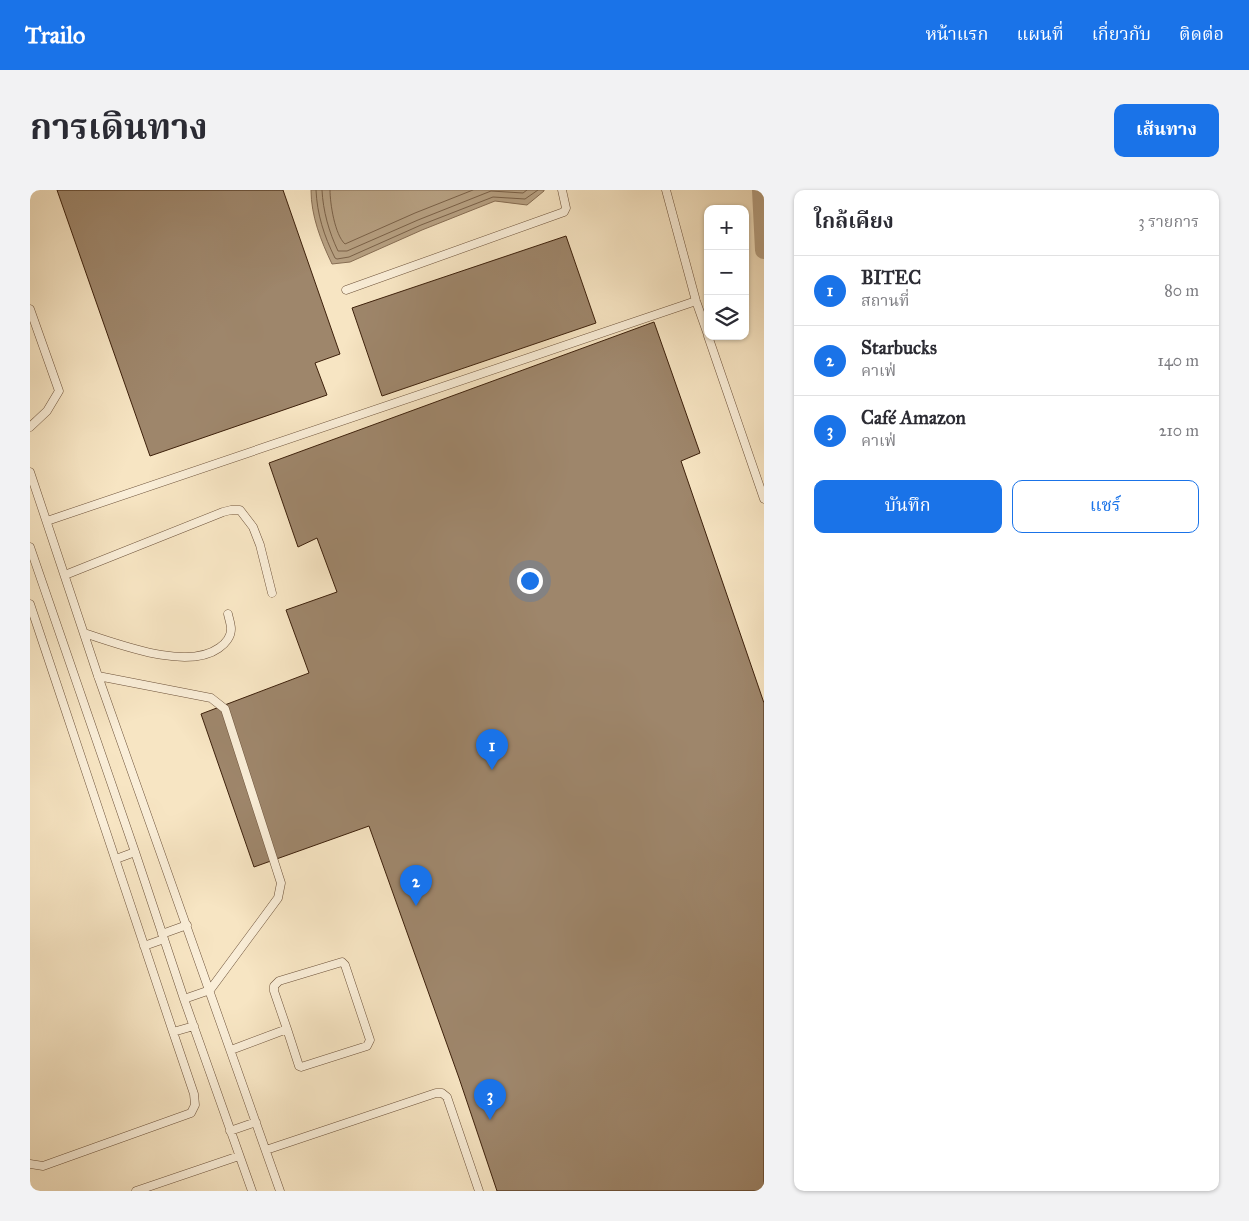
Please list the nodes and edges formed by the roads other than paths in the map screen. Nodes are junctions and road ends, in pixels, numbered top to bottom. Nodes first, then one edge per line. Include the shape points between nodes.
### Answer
1 (562, 190) edge
2 (666, 190) edge
3 (346, 290) dead end
4 (696, 301) junction
5 (30, 309) edge
6 (704, 324) edge
7 (709, 340) edge
8 (30, 427) edge
9 (30, 472) edge
10 (764, 499) edge
11 (47, 521) junction
12 (30, 547) edge
13 (65, 575) junction
14 (272, 593) dead end
15 (30, 604) edge
16 (228, 614) dead end
17 (84, 633) junction
18 (98, 676) junction
19 (135, 852) junction
20 (116, 858) junction
21 (187, 925) junction
22 (163, 936) junction
23 (144, 946) junction
24 (210, 990) junction
25 (184, 999) junction
26 (194, 1026) junction
27 (287, 1029) junction
28 (173, 1032) junction
29 (231, 1050) junction
30 (256, 1122) junction
31 (230, 1131) junction
32 (266, 1150) junction
33 (239, 1156) junction
34 (30, 1164) edge
35 (136, 1191) edge
36 (252, 1191) edge
37 (280, 1191) edge
38 (479, 1191) edge

1 - 3 lane via 564,212
2 - 4 lane
4 - 6 lane
4 - 11 lane
5 - 8 lane via 59,391
7 - 10 lane
9 - 11 lane
11 - 13 lane
12 - 19 lane
13 - 14 lane via 223,512 240,510 253,527 260,545
13 - 17 lane
15 - 20 lane
16 - 17 lane via 231,631 225,644 189,658 160,654
17 - 18 lane
18 - 21 lane
18 - 24 lane via 210,698 225,709 281,883 278,898
19 - 20 lane
19 - 22 lane
20 - 23 lane
21 - 22 lane
21 - 24 lane
22 - 23 lane
22 - 25 lane
23 - 28 lane
24 - 25 lane
24 - 29 lane
25 - 26 lane
26 - 28 lane
26 - 31 lane
27 - 27 lane via 301,1067 369,1044 342,962 279,981 274,986
27 - 29 lane
28 - 34 lane via 194,1094 192,1113 43,1166
29 - 30 lane
30 - 31 lane
30 - 32 lane
31 - 33 lane
32 - 37 lane
32 - 38 lane via 442,1093 447,1097
33 - 35 lane
33 - 36 lane

